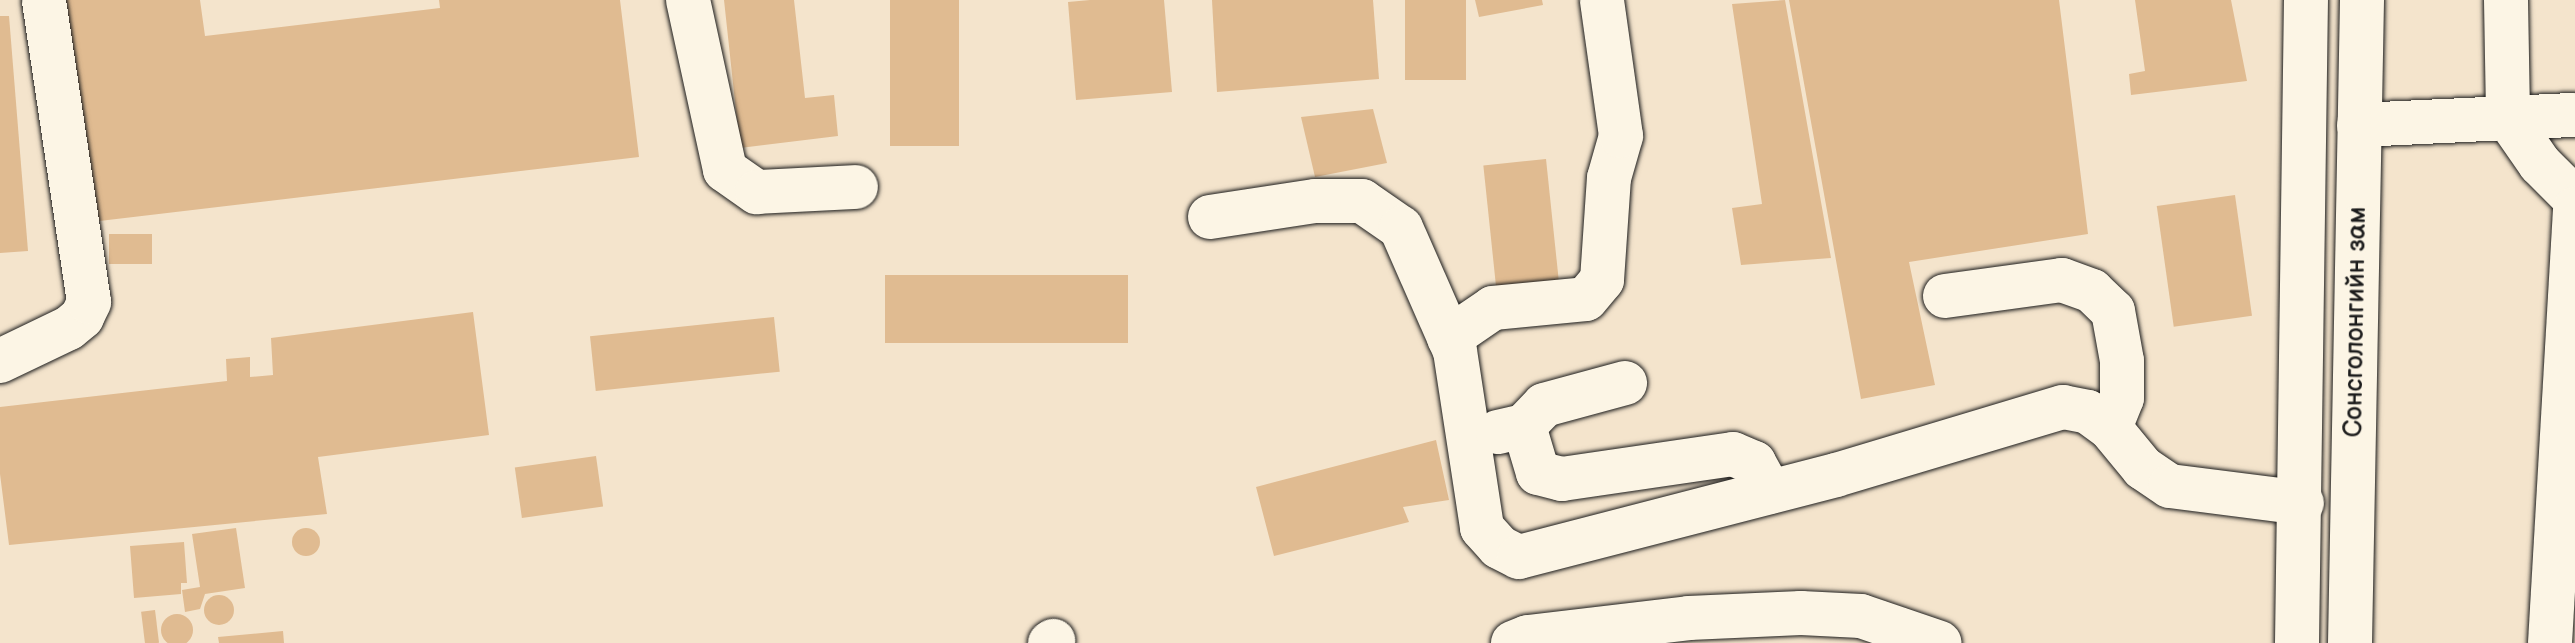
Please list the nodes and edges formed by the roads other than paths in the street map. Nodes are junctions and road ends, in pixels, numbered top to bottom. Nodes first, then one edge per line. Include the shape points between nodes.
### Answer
1 (44, 0) edge
2 (688, 0) edge
3 (1602, 0) edge
4 (2306, 0) edge
5 (2362, 0) edge
6 (2506, 0) edge
7 (2575, 115) edge
8 (2508, 118) junction
9 (2359, 125) junction
10 (856, 187) dead end
11 (2575, 199) edge
12 (2575, 209) edge
13 (1210, 217) dead end
14 (1945, 296) dead end
15 (1449, 338) junction
16 (0, 361) edge
17 (1625, 383) dead end
18 (1524, 426) junction
19 (2110, 428) junction
20 (1468, 438) junction
21 (1770, 492) junction
22 (2302, 503) junction
23 (1513, 643) edge
24 (1940, 643) edge
25 (2297, 643) edge
26 (2350, 643) edge
27 (2550, 643) edge

1 - 16 main road via 89,302 69,328
2 - 10 main road via 725,170 757,192
3 - 15 main road via 1621,136 1609,178 1602,280 1586,299 1493,308
4 - 22 main road, Сонсголонгийн зам
5 - 9 main road, Сонсголонгийн зам
6 - 8 main road
7 - 8 main road
8 - 9 main road
8 - 11 main road via 2540,164
9 - 26 main road, Сонсголонгийн зам
12 - 27 main road
13 - 15 main road via 1315,201 1362,201 1401,228
14 - 19 main road via 2062,280 2092,291 2113,311 2122,361 2122,398
15 - 20 main road
17 - 18 main road via 1544,405
18 - 20 main road
18 - 21 main road via 1538,473 1562,479 1733,454 1754,463
19 - 21 main road via 2088,412 2063,407
19 - 22 main road via 2143,468 2170,486
20 - 21 main road via 1482,528 1499,547 1519,557
22 - 25 main road, Сонсголонгийн зам
23 - 24 main road via 1689,618 1801,613 1861,616

